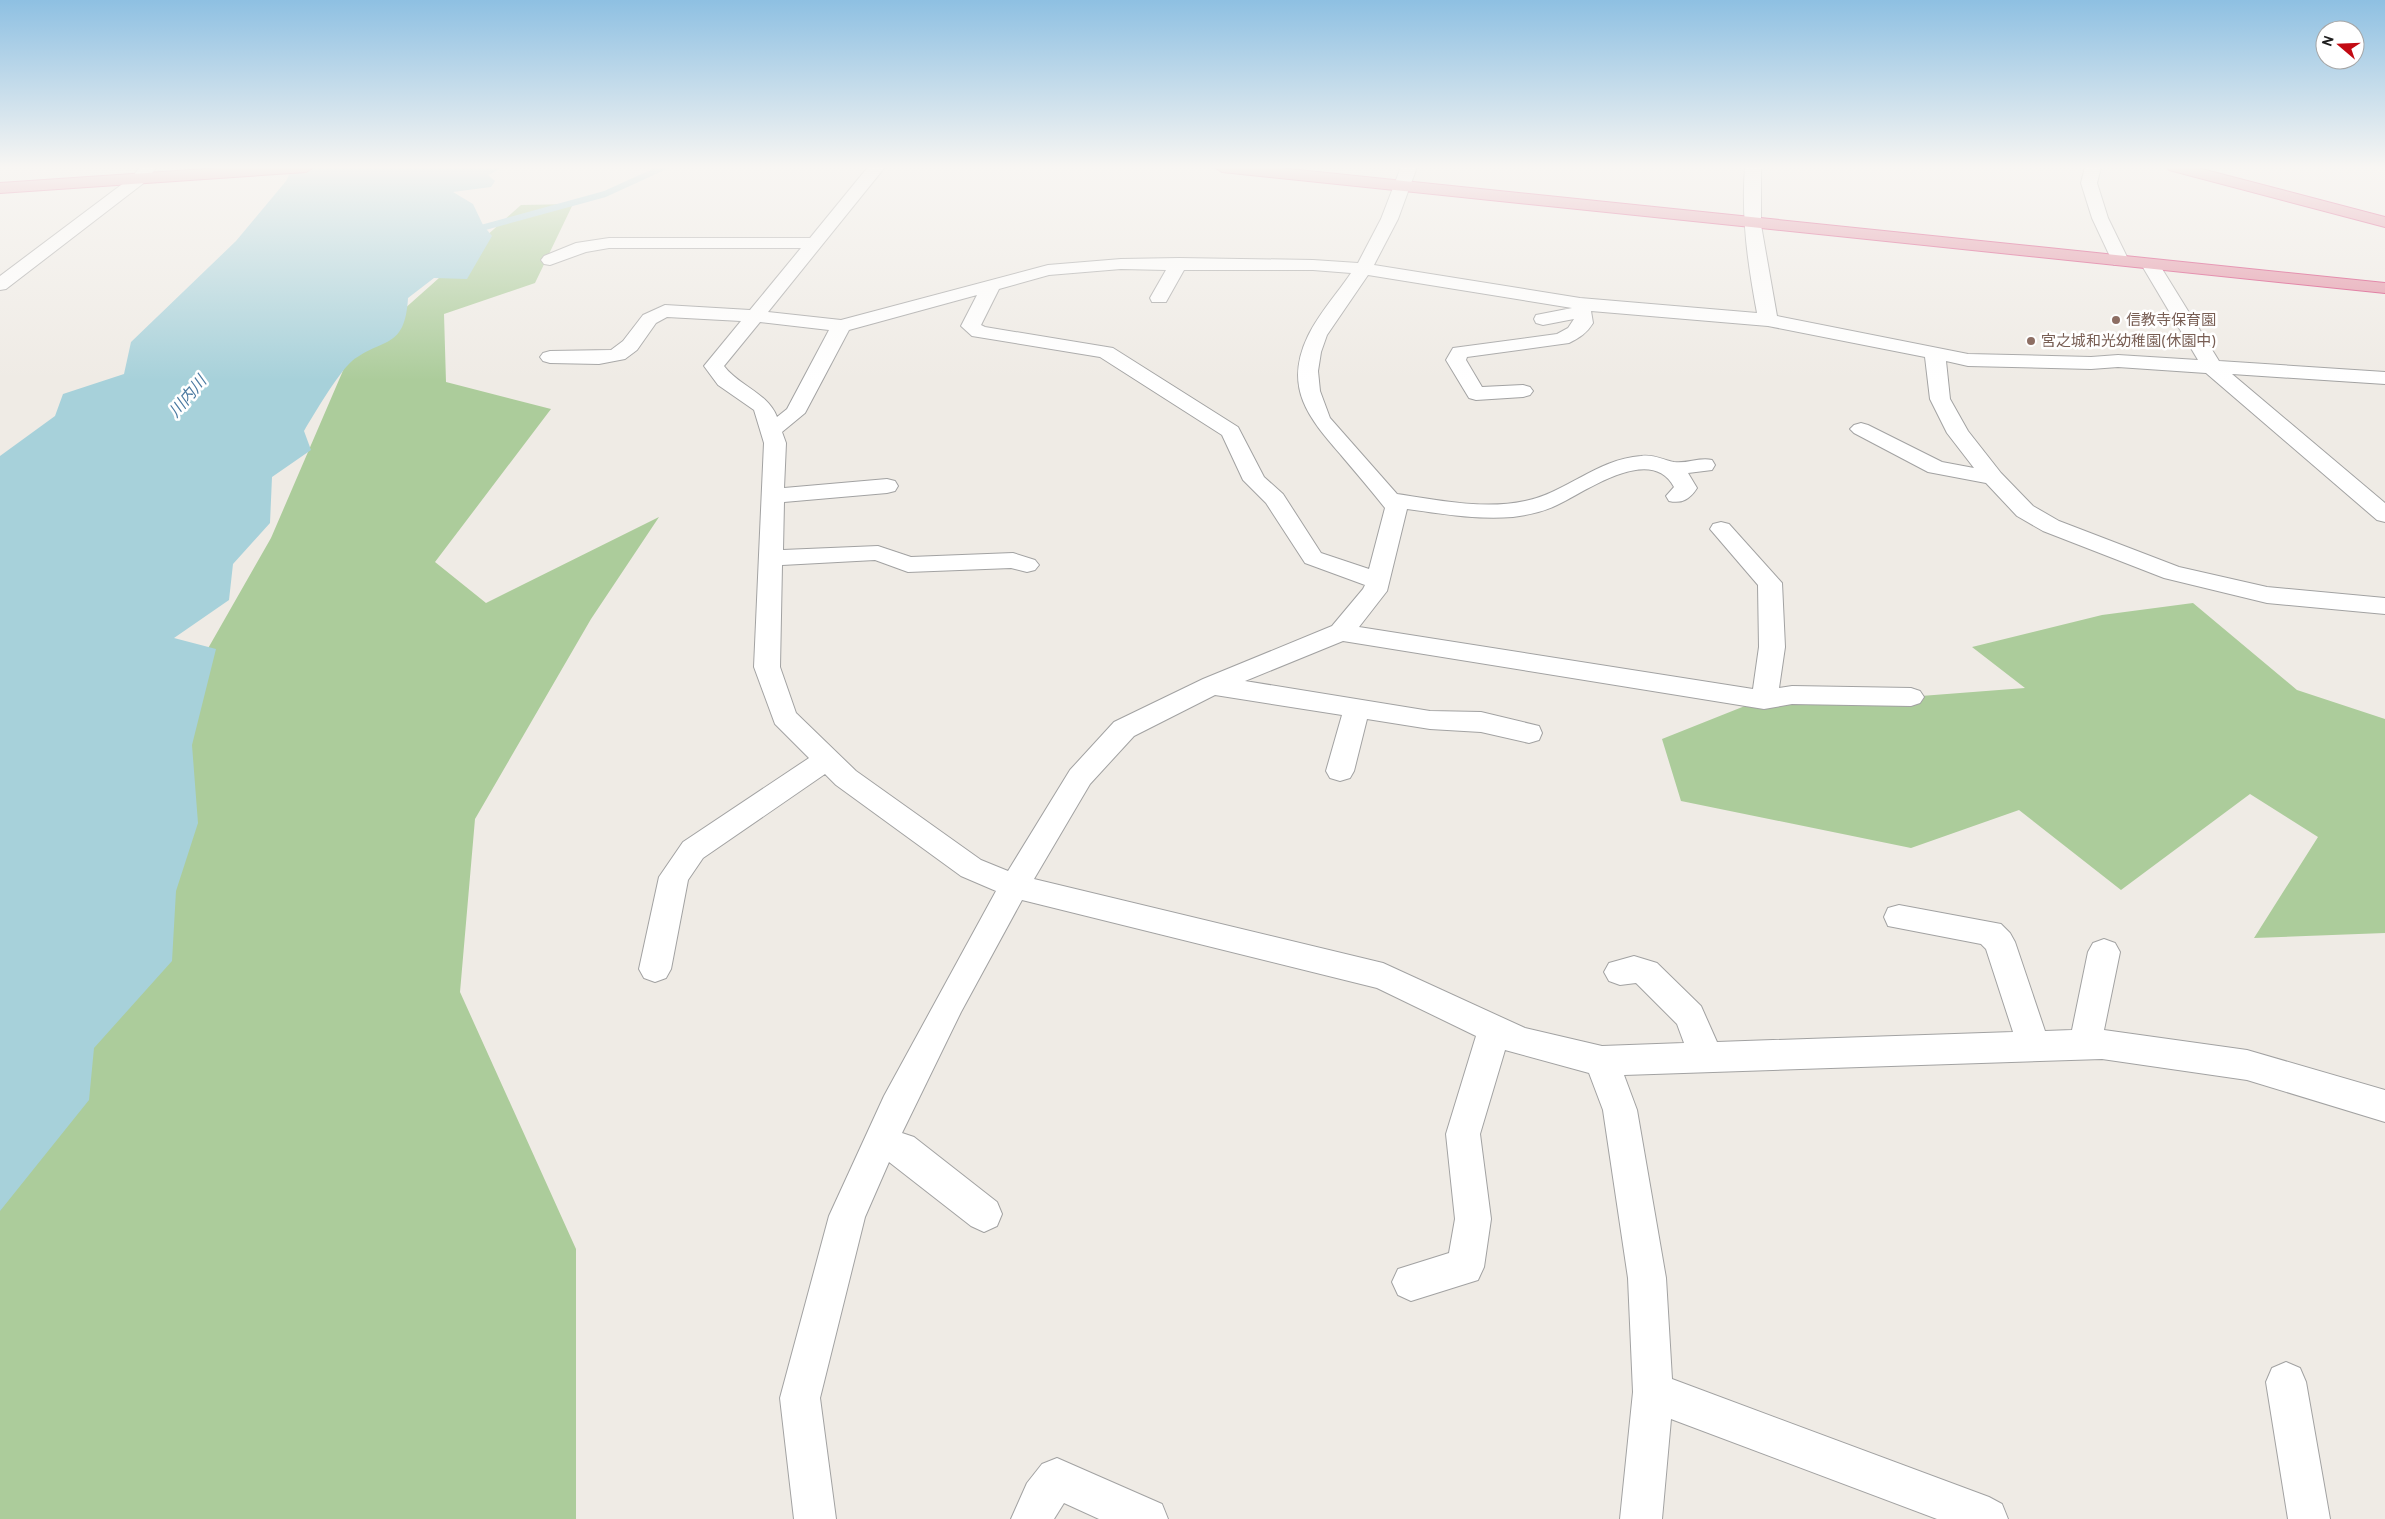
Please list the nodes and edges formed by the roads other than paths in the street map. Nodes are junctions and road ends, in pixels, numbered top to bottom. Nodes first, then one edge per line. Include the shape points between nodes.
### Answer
1 (63, 238) edge
2 (818, 238) edge
3 (1380, 238) edge
4 (1755, 238) edge
5 (1891, 238) edge
6 (2109, 238) edge
7 (814, 243) junction
8 (550, 260) dead end
9 (2120, 261) junction
10 (1179, 263) junction
11 (2150, 264) junction
12 (1364, 269) junction
13 (992, 284) junction
14 (0, 285) edge
15 (2385, 288) edge
16 (1159, 298) dead end
17 (1581, 308) junction
18 (755, 316) junction
19 (1543, 319) dead end
20 (1768, 320) junction
21 (841, 326) junction
22 (1935, 355) junction
23 (550, 357) dead end
24 (2213, 368) junction
25 (2385, 378) edge
26 (1523, 391) dead end
27 (1861, 429) dead end
28 (770, 431) junction
29 (1704, 465) dead end
30 (1671, 469) junction
31 (1993, 478) junction
32 (887, 486) dead end
33 (773, 496) junction
34 (1677, 496) dead end
35 (1390, 500) junction
36 (2385, 516) edge
37 (1720, 529) dead end
38 (771, 558) junction
39 (1028, 565) dead end
40 (1378, 581) junction
41 (2385, 606) edge
42 (1341, 632) junction
43 (1212, 685) junction
44 (1911, 697) dead end
45 (1764, 700) junction
46 (1357, 708) junction
47 (1529, 733) dead end
48 (827, 759) junction
49 (1340, 771) dead end
50 (1014, 886) junction
51 (1899, 917) dead end
52 (2104, 952) dead end
53 (655, 969) dead end
54 (1620, 972) dead end
55 (1495, 1029) junction
56 (2085, 1045) junction
57 (2034, 1046) junction
58 (1706, 1057) junction
59 (1602, 1061) junction
60 (2385, 1106) edge
61 (879, 1144) junction
62 (984, 1214) dead end
63 (1412, 1282) dead end
64 (2286, 1382) dead end
65 (1653, 1392) junction
66 (815, 1519) edge
67 (1032, 1519) edge
68 (1147, 1519) edge
69 (1641, 1519) edge
70 (1986, 1519) edge
71 (2308, 1519) edge

1 - 14 street
2 - 7 street
3 - 12 street
4 - 20 street
5 - 9 highway
6 - 9 street
7 - 8 street via 609,243 582,247
7 - 18 street
9 - 11 highway
10 - 12 street
10 - 13 street via 1048,270
10 - 16 street
11 - 15 highway
11 - 24 street
12 - 17 street
12 - 35 street via 1336,305 1309,353 1307,375 1318,415
13 - 21 street
13 - 40 street via 971,326 978,332 1106,352 1231,431 1254,480 1275,499 1313,558
17 - 19 street
17 - 20 street
17 - 26 street via 1584,322 1576,332 1562,339 1460,352 1456,360 1466,394
18 - 21 street
18 - 23 street via 665,311 651,315 624,351 612,356
18 - 28 street via 714,366 726,381 762,407
20 - 22 street
21 - 28 street via 794,413
22 - 24 street via 1968,360 2118,361
22 - 31 street via 1940,398 1958,433
24 - 25 street
24 - 36 street
27 - 31 street via 1936,467
28 - 33 street via 775,443
29 - 30 street
30 - 34 street via 1686,488
30 - 35 street via 1664,464 1642,462 1618,467 1532,507 1485,513
31 - 41 street via 2025,511 2052,526 2172,573 2266,595
32 - 33 street
33 - 38 street
35 - 40 street via 1396,508
37 - 45 street via 1770,583 1772,647
38 - 39 street via 878,553 908,564 1014,560
38 - 48 street via 767,667 784,717
40 - 42 street via 1375,591
42 - 43 street
42 - 45 street
43 - 46 street
43 - 50 street via 1124,729 1080,776
44 - 45 street via 1792,695
46 - 47 street via 1430,720 1480,722
46 - 49 street
48 - 50 street via 846,778 971,868
48 - 53 street via 693,850 674,876
50 - 55 street via 1383,976
50 - 61 street via 950,1002
51 - 57 street via 1990,933 1999,942
52 - 56 street
54 - 58 street via 1634,969 1646,972 1690,1016
55 - 59 street via 1520,1041
55 - 63 street via 1463,1134 1473,1219 1465,1267
56 - 57 street
56 - 60 street via 2102,1044 2247,1065
57 - 58 street
58 - 59 street
59 - 65 street via 1620,1110 1645,1268
61 - 62 street via 902,1149
61 - 66 street via 847,1216 800,1398
64 - 71 street
65 - 69 street
65 - 70 street
67 - 68 street via 1042,1498 1057,1479

